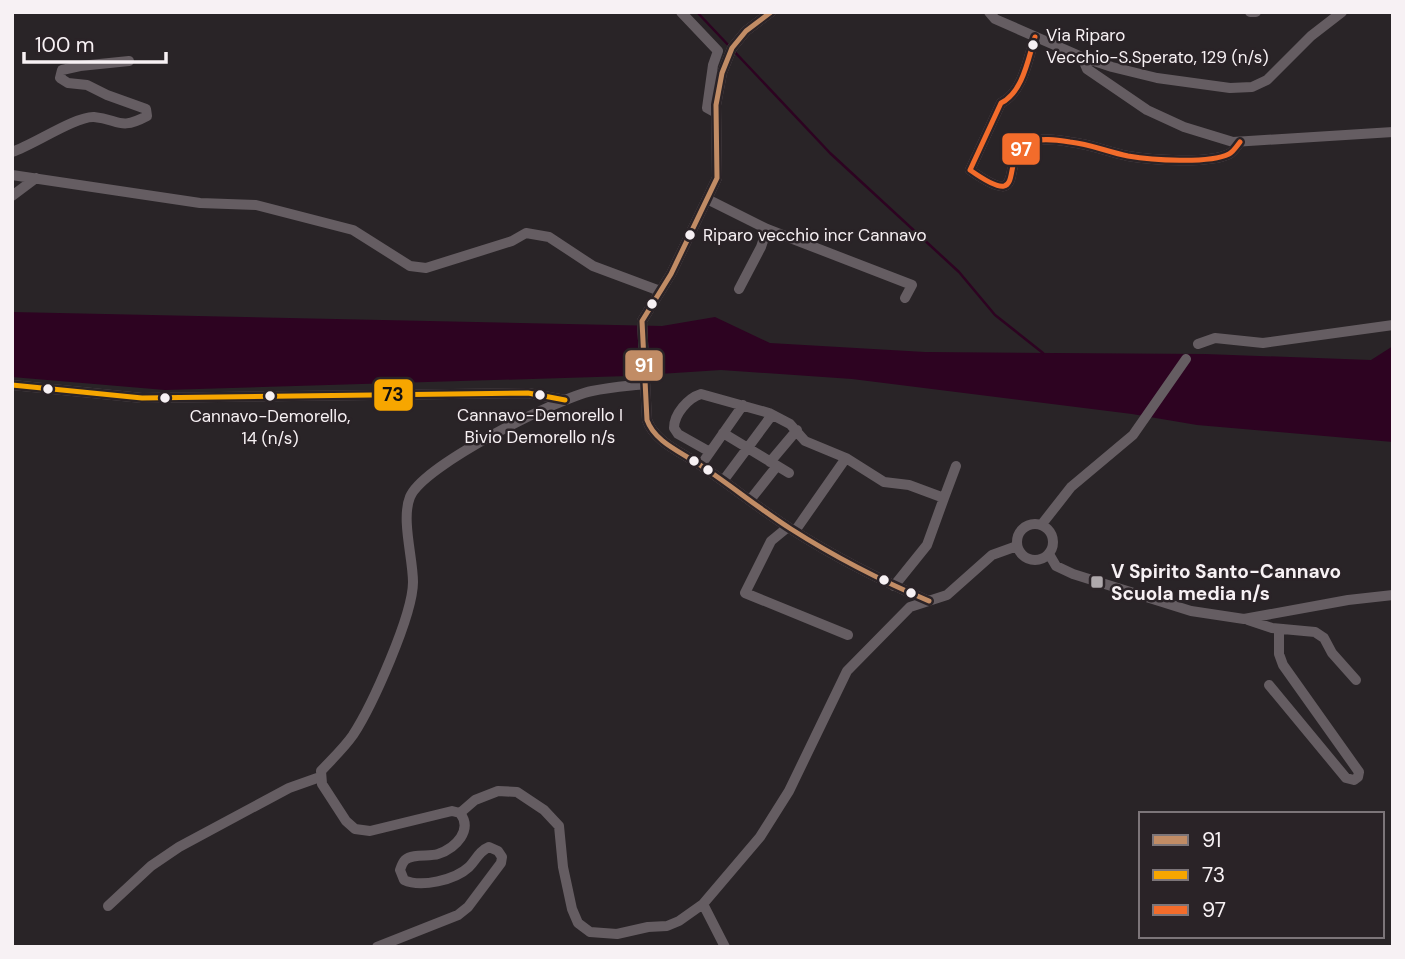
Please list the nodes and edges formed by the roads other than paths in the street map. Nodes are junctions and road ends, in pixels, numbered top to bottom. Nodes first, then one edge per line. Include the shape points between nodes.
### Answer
1 (681, 12) edge
2 (771, 12) edge
3 (989, 12) edge
4 (1250, 12) edge
5 (1256, 12) edge
6 (1342, 12) edge
7 (1035, 37) junction
8 (1082, 57) junction
9 (130, 61) dead end
10 (716, 109) junction
11 (1393, 132) edge
12 (1240, 142) junction
13 (12, 152) edge
14 (12, 175) edge
15 (36, 178) junction
16 (12, 196) edge
17 (707, 199) junction
18 (767, 229) junction
19 (739, 289) dead end
20 (660, 290) junction
21 (905, 298) dead end
22 (1393, 325) edge
23 (1198, 344) dead end
24 (1186, 359) dead end
25 (645, 381) junction
26 (12, 385) edge
27 (565, 400) junction
28 (743, 405) junction
29 (772, 415) junction
30 (797, 430) junction
31 (723, 433) junction
32 (747, 449) junction
33 (710, 453) junction
34 (846, 458) junction
35 (774, 464) junction
36 (701, 465) junction
37 (956, 466) dead end
38 (789, 473) dead end
39 (723, 481) junction
40 (944, 498) junction
41 (750, 500) junction
42 (1042, 524) junction
43 (792, 529) junction
44 (1017, 546) junction
45 (1049, 554) junction
46 (894, 586) junction
47 (1393, 595) edge
48 (929, 601) junction
49 (1244, 619) junction
50 (1279, 629) junction
51 (848, 635) dead end
52 (1356, 680) dead end
53 (1269, 685) dead end
54 (320, 777) junction
55 (460, 813) junction
56 (702, 904) junction
57 (108, 906) dead end
58 (377, 947) edge
59 (725, 947) edge

1 - 10 street via 718,51 708,108
2 - 10 street via 732,48
3 - 7 street
4 - 5 street
6 - 8 street via 1267,80 1252,87 1157,78
7 - 8 street
7 - 12 street via 1022,78 1009,99 1001,103 970,170 984,180 1006,186 1014,156 1027,143 1045,140 1129,156 1206,160 1231,153
8 - 12 street via 1087,69 1147,110 1184,127
9 - 13 street via 80,66 62,71 60,78 140,105 146,116 118,124 93,116 78,120
10 - 17 street via 717,178
11 - 12 street
14 - 15 street
15 - 16 street
15 - 20 street via 200,203 256,205 352,230 410,266 426,268 526,233 549,237 593,266
17 - 18 street
17 - 20 street
18 - 19 street
18 - 21 street via 912,285
20 - 25 street via 642,321
22 - 23 street via 1263,343 1215,338
24 - 42 street via 1133,435 1071,487
25 - 27 street
25 - 36 street via 650,429
26 - 27 street via 142,398 528,393
27 - 54 street via 444,464 410,495 414,580 403,628 353,735
28 - 29 street
28 - 31 street
28 - 33 street via 701,394 674,419 678,434
29 - 30 street
29 - 32 street
30 - 34 street via 805,441
30 - 35 street
31 - 32 street
31 - 33 street
32 - 35 street
32 - 39 street
33 - 36 street
34 - 40 street via 884,482 909,485
34 - 43 street
35 - 38 street
35 - 41 street
36 - 39 street
37 - 40 street
39 - 41 street
40 - 46 street via 927,545
41 - 43 street
42 - 44 street via 1026,526
42 - 45 street via 1053,537
43 - 46 street
43 - 51 street via 771,541 745,593
44 - 45 street via 1020,553 1035,560
44 - 48 street via 992,555 947,595
45 - 49 street via 1056,566 1073,574 1191,611
46 - 48 street
47 - 49 street
48 - 56 street via 910,607 847,671 789,791 760,837
49 - 50 street
50 - 52 street via 1315,632
50 - 53 street via 1283,665 1359,772 1358,777 1346,778
54 - 55 street via 355,829 370,831 452,811
54 - 57 street via 289,788 179,847
55 - 56 street via 475,800 498,791 517,792 544,810 559,826 572,909 578,923 590,932 617,934 667,926
55 - 58 street via 466,830 457,842 439,854 404,861 400,870 404,880 421,884 456,875 489,847 498,851 501,863 458,915
56 - 59 street

